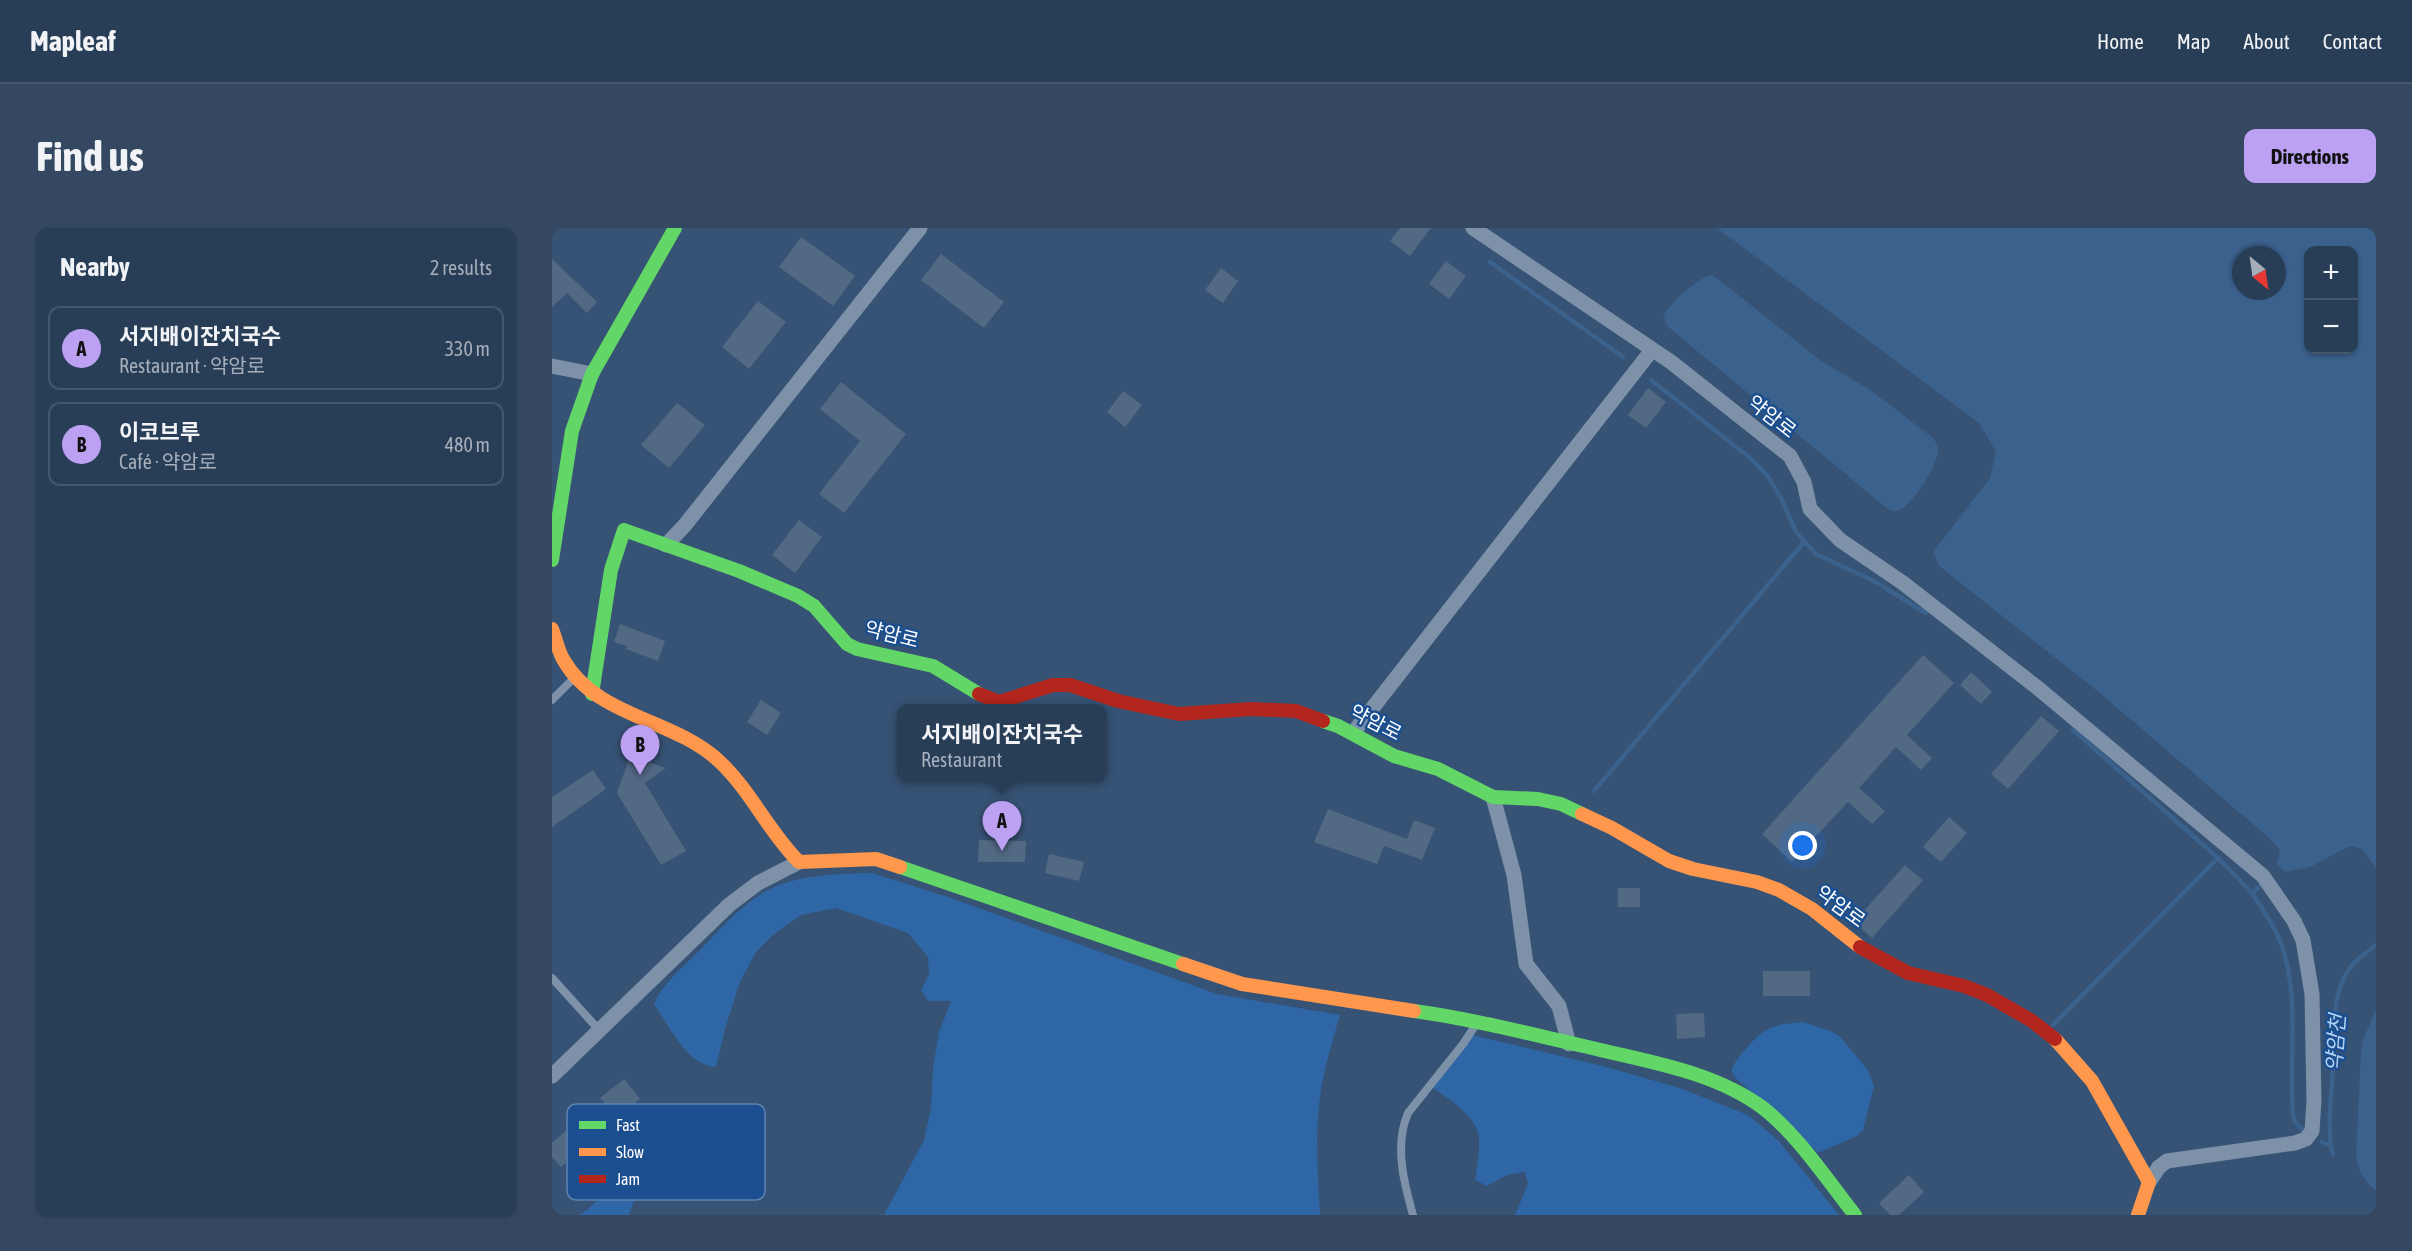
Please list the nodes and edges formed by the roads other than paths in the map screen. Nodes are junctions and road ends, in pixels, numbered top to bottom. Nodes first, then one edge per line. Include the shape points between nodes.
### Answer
1 (675, 228) edge
2 (920, 228) edge
3 (1473, 228) edge
4 (1652, 350) junction
5 (552, 366) edge
6 (592, 374) junction
7 (666, 546) junction
8 (552, 560) edge
9 (552, 628) edge
10 (575, 677) junction
11 (592, 694) junction
12 (552, 700) edge
13 (1353, 733) junction
14 (1493, 797) junction
15 (799, 862) junction
16 (552, 978) edge
17 (1478, 1021) junction
18 (600, 1031) junction
19 (1569, 1044) junction
20 (552, 1076) edge
21 (2149, 1182) junction
22 (1413, 1215) edge
23 (1855, 1215) edge
24 (2138, 1215) edge

1 - 6 street
2 - 7 street
3 - 4 street, 약암로
4 - 13 street
4 - 21 street, 약암로 via 1790,456 1804,482 1810,509 1840,540 1903,582 2039,689 2263,876 2294,921 2304,940 2312,994 2312,1131 2306,1139 2295,1143 2167,1161
5 - 6 street
6 - 8 street via 572,431
7 - 11 street, 약암로 via 624,530 611,570
7 - 13 street, 약암로 via 798,596 814,606 857,650 933,666 999,702 1053,685 1070,685 1179,714 1251,709 1296,711
9 - 10 street
10 - 11 street
10 - 12 lane
11 - 15 street via 691,742 716,759 750,798 787,852
13 - 14 street, 약암로 via 1394,756 1438,769
14 - 19 street via 1514,875 1526,964 1558,1006
14 - 21 street, 약암로 via 1561,804 1669,861 1779,890 1894,967 1964,986 2013,1009 2055,1039 2092,1081
15 - 17 street via 876,859 1242,984
15 - 18 street via 758,883 729,905
16 - 18 lane
17 - 19 street
17 - 22 lane via 1403,1124 1403,1170
18 - 20 street
19 - 23 street via 1687,1071 1742,1094 1781,1125
21 - 24 street

